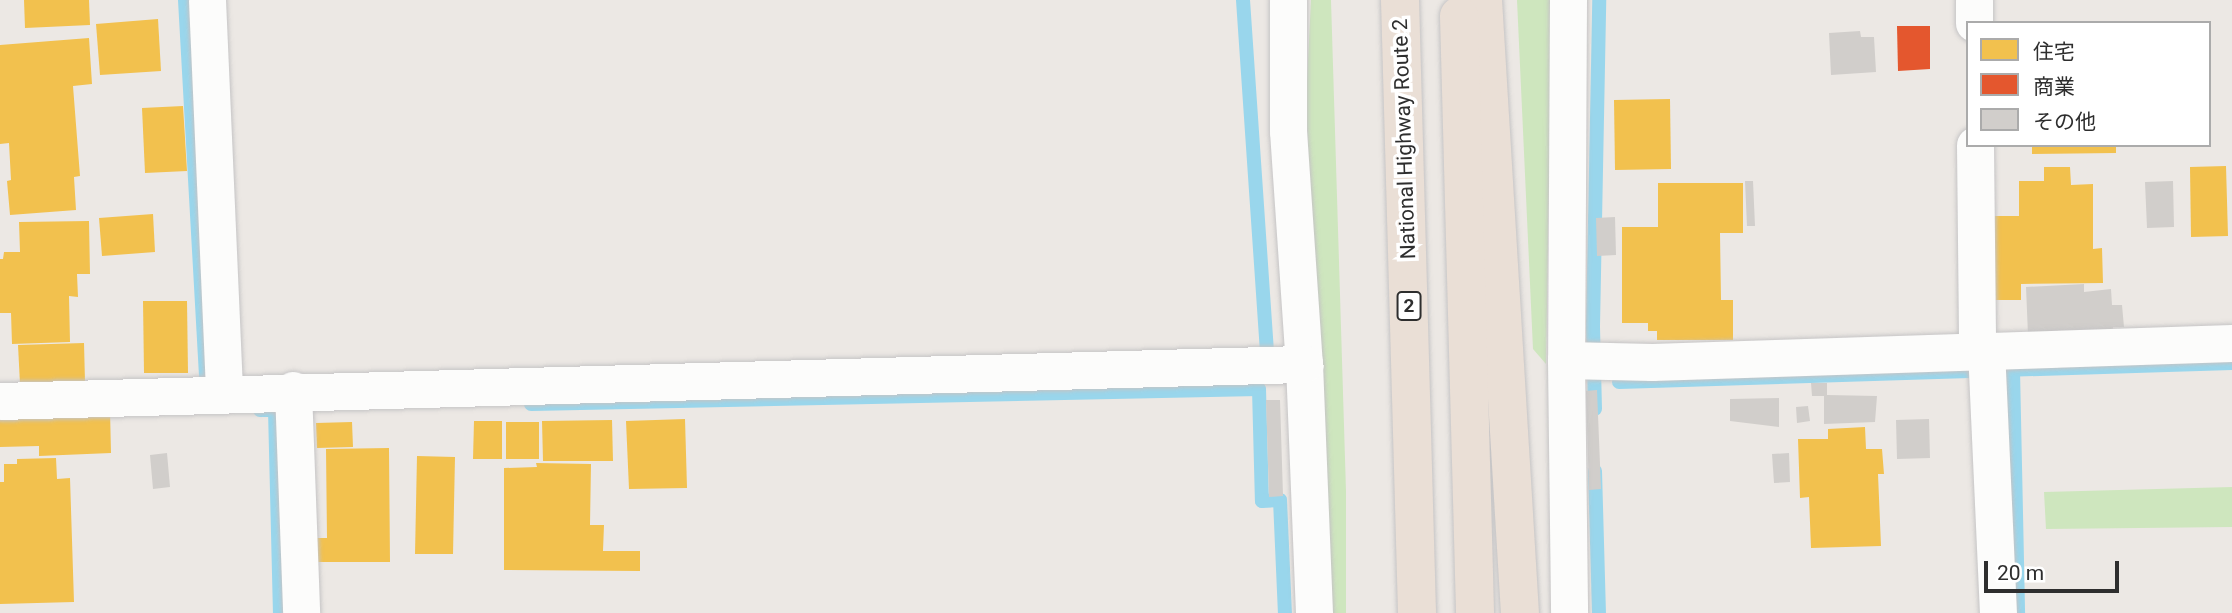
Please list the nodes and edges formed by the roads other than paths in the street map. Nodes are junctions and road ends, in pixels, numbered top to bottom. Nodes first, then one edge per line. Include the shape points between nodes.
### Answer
1 (207, 0) edge
2 (1287, 0) edge
3 (1400, 0) edge
4 (1459, 0) edge
5 (1483, 0) edge
6 (1568, 0) edge
7 (1973, 0) edge
8 (1974, 21) edge
9 (1975, 147) edge
10 (2232, 343) edge
11 (1585, 360) junction
12 (1985, 360) junction
13 (1304, 364) junction
14 (211, 395) junction
15 (0, 401) edge
16 (293, 404) junction
17 (1415, 503) junction
18 (301, 613) edge
19 (1314, 613) edge
20 (1389, 613) edge
21 (1417, 613) edge
22 (1475, 613) edge
23 (1520, 613) edge
24 (1569, 613) edge
25 (1998, 613) edge

1 - 14 street
2 - 13 street via 1288,131
3 - 17 highway, National Highway Route 2 / 2
4 - 22 highway
5 - 23 highway
6 - 11 street
7 - 8 street
9 - 12 street
10 - 12 street
11 - 12 street
11 - 24 street
12 - 25 street
13 - 16 street
13 - 19 street
14 - 15 street
14 - 16 street
16 - 18 street
17 - 20 highway
17 - 21 highway, National Highway Route 2 / 2

